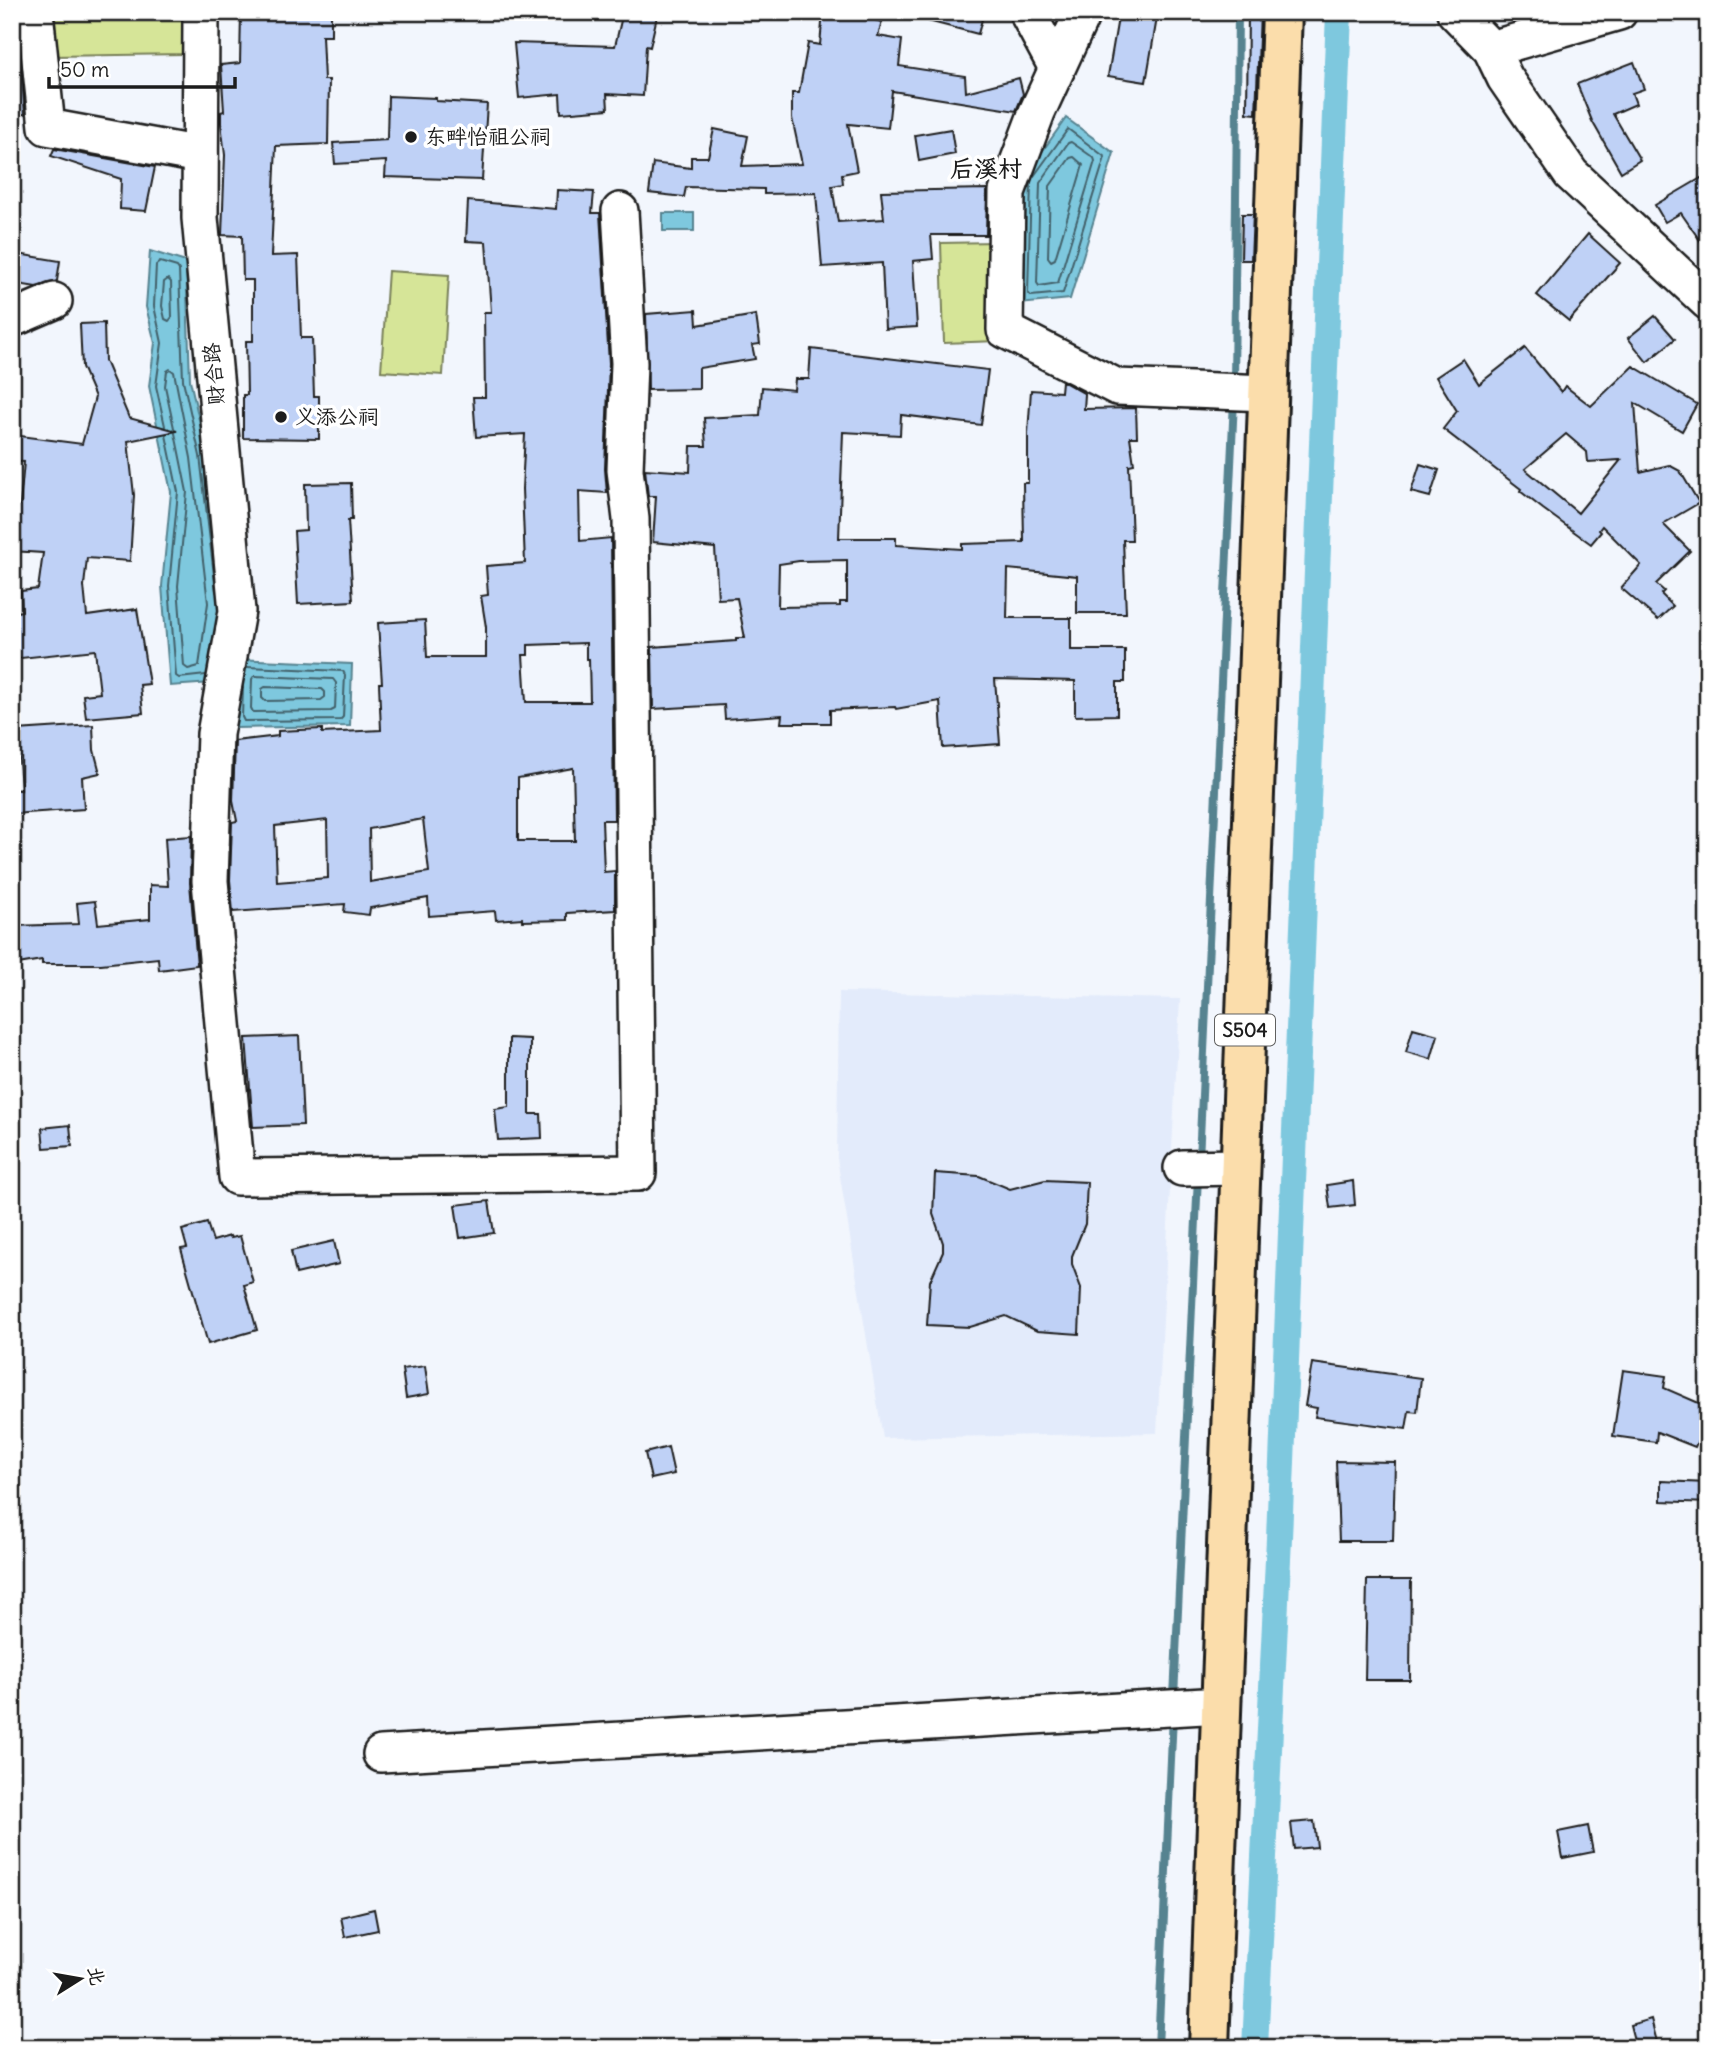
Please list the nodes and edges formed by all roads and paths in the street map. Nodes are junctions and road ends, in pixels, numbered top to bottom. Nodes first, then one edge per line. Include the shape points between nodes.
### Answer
1 (35, 12) edge
2 (201, 12) edge
3 (1027, 12) edge
4 (1083, 12) edge
5 (1282, 12) edge
6 (1455, 12) edge
7 (1619, 12) edge
8 (1491, 49) junction
9 (1057, 68) junction
10 (200, 155) junction
11 (620, 211) dead end
12 (54, 301) dead end
13 (1708, 302) edge
14 (12, 319) edge
15 (1245, 392) junction
16 (1189, 1707) junction
17 (381, 1754) dead end
18 (1209, 2048) edge

1 - 10 street via 47,127
2 - 10 street, 财合路
3 - 9 street
4 - 9 street
5 - 15 main road, S504
6 - 8 street
7 - 8 street
8 - 13 street via 1505,78 1571,174
9 - 15 street via 1007,192 1005,330 1117,387
10 - 11 street, 财合路 via 200,218 237,611 215,734 210,881 237,1177 638,1173 631,519 625,470 629,363
12 - 14 street
15 - 16 main road, S504
16 - 17 street
16 - 18 main road, S504

